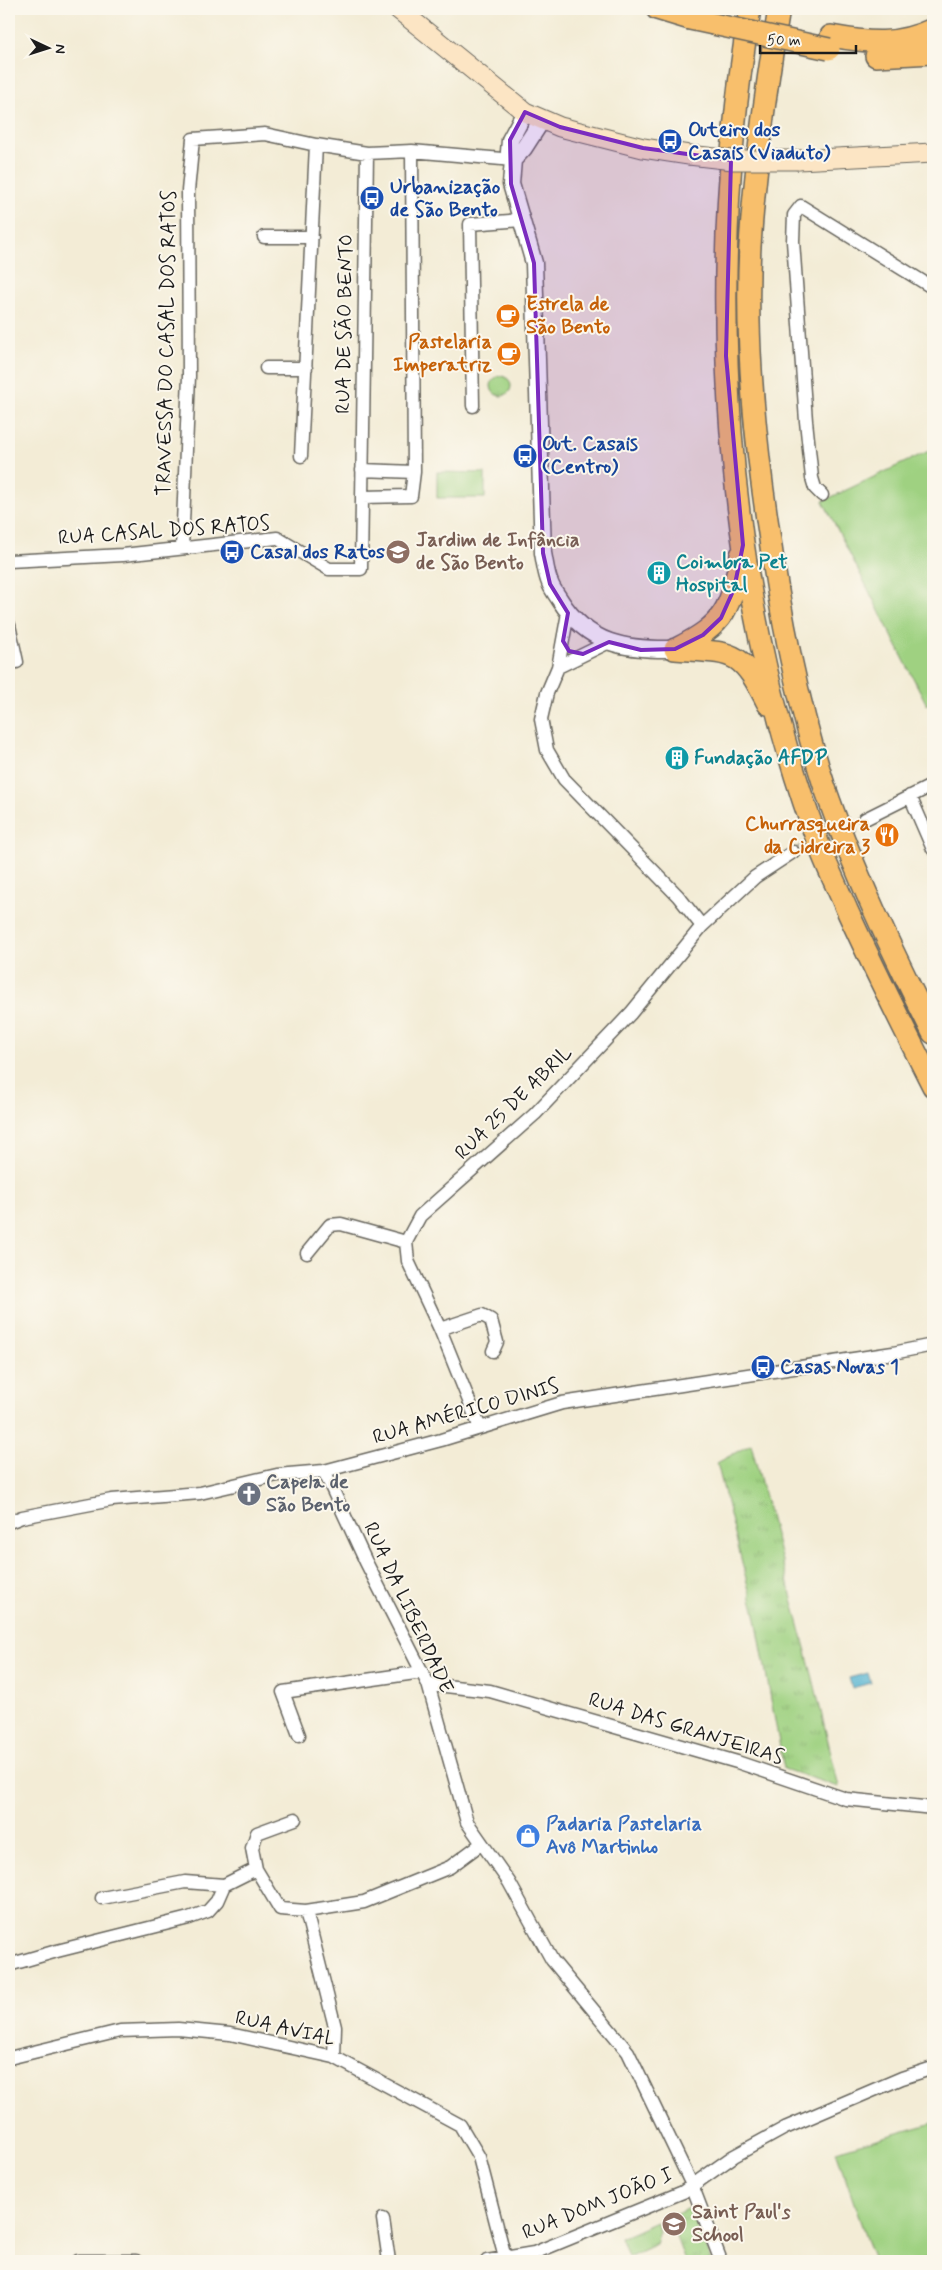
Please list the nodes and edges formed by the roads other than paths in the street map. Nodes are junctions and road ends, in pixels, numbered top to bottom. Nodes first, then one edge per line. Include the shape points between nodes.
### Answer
1 (398, 9) edge
2 (656, 9) edge
3 (712, 9) edge
4 (750, 9) edge
5 (779, 9) edge
6 (933, 29) edge
7 (830, 42) junction
8 (933, 53) edge
9 (525, 112) junction
10 (542, 120) junction
11 (316, 145) junction
12 (412, 152) junction
13 (367, 153) junction
14 (933, 153) edge
15 (513, 160) junction
16 (522, 220) junction
17 (264, 237) dead end
18 (312, 237) junction
19 (933, 288) edge
20 (266, 368) dead end
21 (306, 368) junction
22 (473, 406) dead end
23 (301, 456) dead end
24 (362, 470) junction
25 (414, 472) junction
26 (822, 495) dead end
27 (362, 497) junction
28 (743, 545) junction
29 (182, 548) junction
30 (9, 561) edge
31 (568, 612) junction
32 (9, 625) edge
33 (563, 641) junction
34 (609, 642) junction
35 (675, 649) junction
36 (583, 654) junction
37 (17, 662) dead end
38 (558, 668) junction
39 (783, 732) junction
40 (933, 785) edge
41 (910, 796) junction
42 (865, 819) tunnel mouth
43 (933, 849) edge
44 (793, 852) tunnel mouth
45 (702, 926) junction
46 (933, 1033) edge
47 (933, 1086) edge
48 (406, 1242) junction
49 (307, 1253) dead end
50 (440, 1330) junction
51 (933, 1345) edge
52 (493, 1351) dead end
53 (480, 1428) junction
54 (324, 1471) junction
55 (10, 1520) edge
56 (422, 1672) junction
57 (428, 1684) junction
58 (299, 1735) dead end
59 (933, 1808) edge
60 (295, 1819) dead end
61 (482, 1844) junction
62 (256, 1869) junction
63 (224, 1884) junction
64 (102, 1898) dead end
65 (306, 1911) junction
66 (12, 1964) dead end
67 (334, 2057) junction
68 (9, 2058) edge
69 (933, 2068) edge
70 (692, 2185) junction
71 (383, 2219) dead end
72 (505, 2257) junction
73 (78, 2261) edge
74 (136, 2261) edge
75 (389, 2261) edge
76 (487, 2261) edge
77 (721, 2261) edge

1 - 9 main road
2 - 7 highway, bridge via 690,19
3 - 7 highway
4 - 28 highway via 732,147 724,304 730,422
5 - 46 highway via 758,145 750,248 749,351 760,474 775,574 806,726 824,786 900,968
6 - 7 highway via 895,42
7 - 8 highway via 879,56
9 - 10 main road
9 - 15 street via 510,140 509,152
10 - 14 main road, bridge via 642,148 732,160
10 - 15 street
11 - 13 street
11 - 18 street
11 - 29 street, TRAVESSA DO CASAL DOS RATOS via 265,134 192,139 188,191 189,376
12 - 13 street
12 - 15 street
12 - 25 street
13 - 24 street, RUA DE SÃO BENTO
15 - 16 street via 511,184
16 - 22 street via 470,224
16 - 31 street via 535,270 543,553 550,584
17 - 18 street
18 - 21 street
19 - 26 street via 801,206 794,215 793,241 806,421 812,478
20 - 21 street
21 - 23 street
24 - 25 street
24 - 27 street, RUA DE SÃO BENTO
25 - 27 street via 411,496
27 - 29 street, RUA CASAL DOS RATOS via 361,569 329,569 277,538
28 - 35 highway via 734,588 721,618 702,635
28 - 39 highway
29 - 30 street, RUA CASAL DOS RATOS via 124,555
31 - 33 street
31 - 34 street via 594,636
32 - 37 street
33 - 36 street via 569,651
33 - 38 street
34 - 35 street via 641,650
34 - 36 street
35 - 39 highway via 724,652 742,662
36 - 38 street
38 - 45 street via 547,693 541,719 547,750 564,780 678,896
39 - 47 highway via 821,850 878,978
40 - 41 street
41 - 42 street
41 - 43 street
44 - 45 street, RUA 25 DE ABRIL via 755,877
45 - 48 street, RUA 25 DE ABRIL via 631,1013 535,1114 420,1216
48 - 49 street via 342,1224 330,1225
48 - 50 street via 408,1261
50 - 52 street via 482,1315 491,1320 497,1342
50 - 53 street
51 - 53 street, RUA AMÉRICO DINIS via 562,1403
53 - 54 street, RUA AMÉRICO DINIS
54 - 55 street, RUA AMÉRICO DINIS via 278,1475 200,1493 112,1500
54 - 56 street, RUA DA LIBERDADE
56 - 57 street, RUA DA LIBERDADE
56 - 58 street via 283,1692
57 - 59 street, RUA DAS GRANJEIRAS via 490,1691 737,1762 846,1799
57 - 61 street, RUA DA LIBERDADE via 467,1822
60 - 62 street via 257,1834 252,1848
61 - 65 street via 450,1866 407,1886 364,1902
61 - 70 street, RUA DA LIBERDADE via 509,1882 552,1960 628,2052
62 - 63 street
62 - 65 street via 280,1910
63 - 64 street via 185,1882
63 - 66 street via 217,1901 208,1911
65 - 67 street via 335,2027
67 - 68 street, RUA AVIAL via 230,2034 178,2029 120,2031
67 - 72 street, RUA AVIAL via 460,2125 479,2157
69 - 70 street, RUA DOM JOÃO I via 793,2124 734,2156
70 - 72 street, RUA DOM JOÃO I via 683,2192 534,2253
70 - 77 street, RUA DA LIBERDADE
71 - 75 street
72 - 76 street, RUA DOM JOÃO I
73 - 74 street

